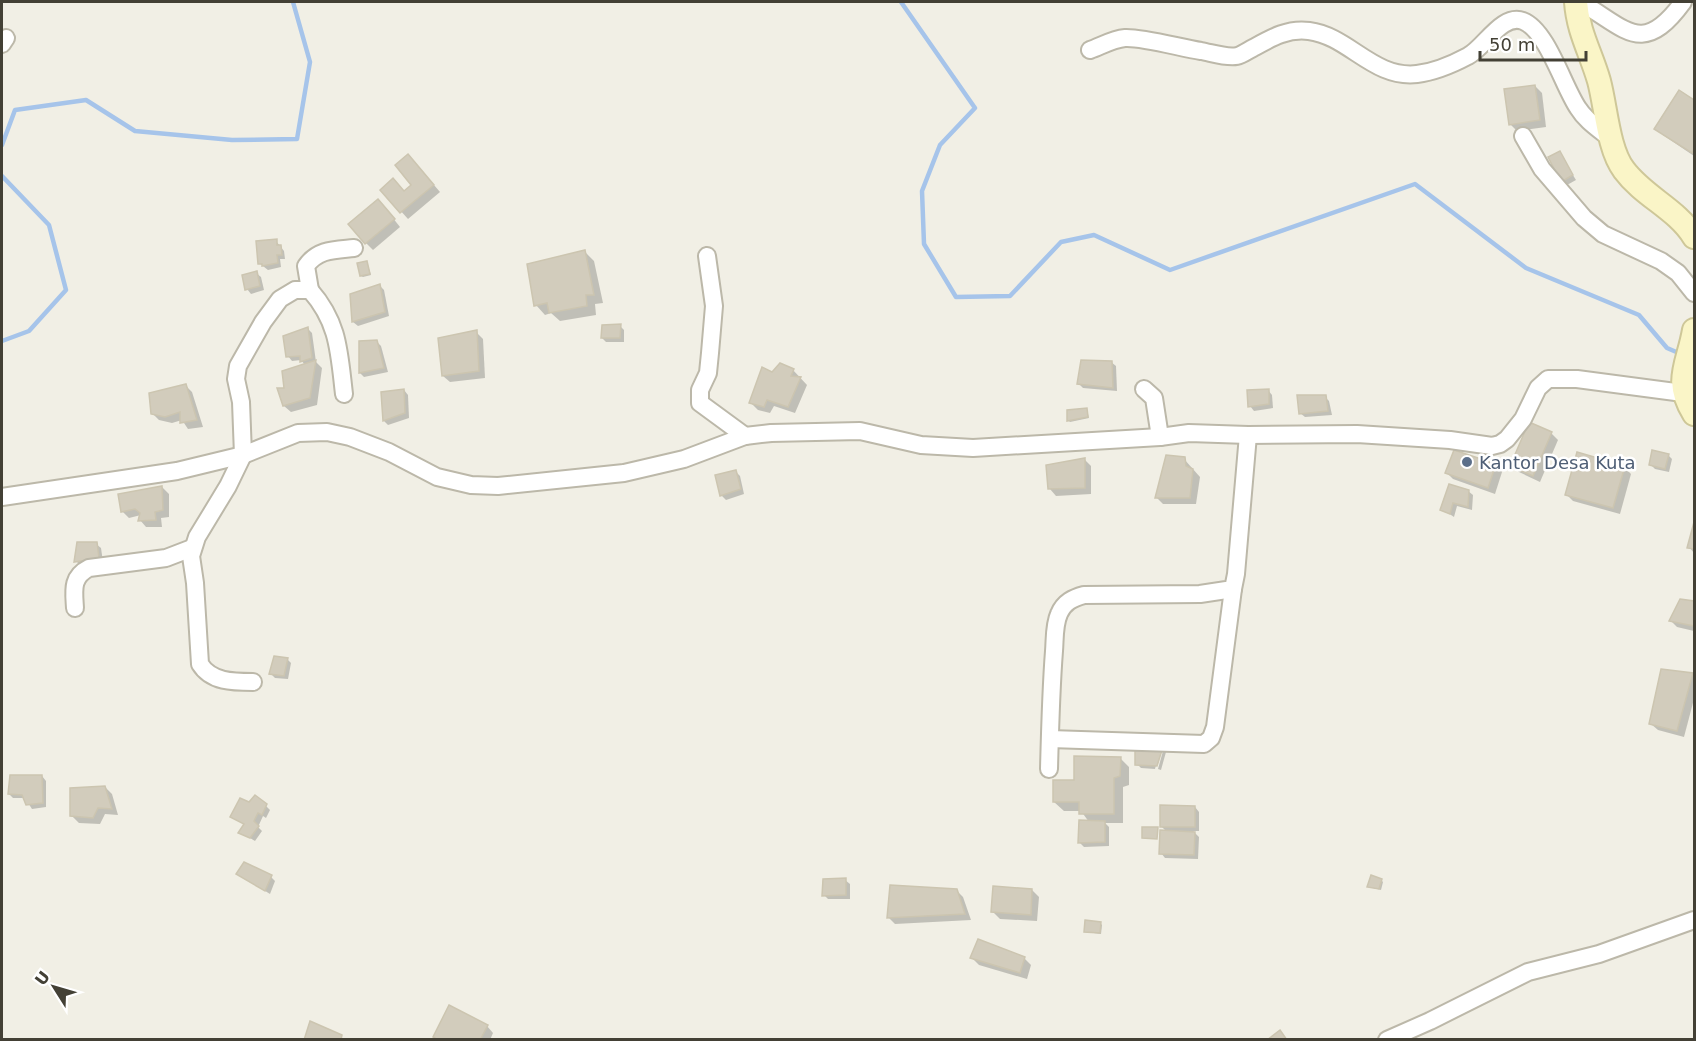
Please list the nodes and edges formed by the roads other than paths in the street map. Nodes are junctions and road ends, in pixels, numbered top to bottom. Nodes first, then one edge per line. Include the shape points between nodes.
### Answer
1 (1578, 2) edge
2 (1683, 2) edge
3 (1090, 50) dead end
4 (1523, 136) dead end
5 (1611, 139) junction
6 (1695, 237) edge
7 (354, 248) dead end
8 (708, 256) dead end
9 (310, 290) junction
10 (1695, 293) edge
11 (1694, 334) edge
12 (1144, 389) dead end
13 (1683, 393) junction
14 (344, 394) dead end
15 (1695, 414) edge
16 (1248, 435) junction
17 (745, 436) junction
18 (1160, 437) junction
19 (243, 455) junction
20 (2, 497) edge
21 (192, 548) junction
22 (1233, 589) junction
23 (75, 608) dead end
24 (253, 682) dead end
25 (1050, 739) junction
26 (1049, 769) dead end
27 (1695, 920) edge
28 (1387, 1040) edge

1 - 2 street via 1630,32 1649,33 1666,23
1 - 5 main road via 1577,21 1599,80
3 - 5 street via 1125,38 1238,56 1273,37 1295,30 1310,31 1333,39 1375,66 1415,74 1470,56 1504,23 1522,20 1554,59 1579,111
4 - 10 street via 1542,169 1596,229 1660,261 1678,273
5 - 6 main road via 1623,169
7 - 9 street via 325,251 313,258 306,266
8 - 17 street via 714,306 708,373 700,390 700,403
9 - 14 street via 331,319
9 - 19 street via 295,290 280,299 240,359 236,379
11 - 13 main road via 1685,365
12 - 18 street via 1154,398
13 - 15 main road
13 - 16 street via 1548,379 1538,388 1523,419 1507,439 1492,446 1357,434
16 - 18 street via 1189,433
16 - 22 street
17 - 18 street via 860,431 921,445 973,448
17 - 19 street via 684,459 624,473 498,486 437,477 389,452 327,432 298,433
19 - 20 street via 177,471
19 - 21 street
21 - 23 street via 166,558 89,568 80,573 74,586
21 - 24 street via 200,663 213,677
22 - 25 street via 1200,594 1084,595 1065,604 1055,627
22 - 25 street via 1215,727 1204,744
25 - 26 street
27 - 28 street via 1599,954 1528,972

